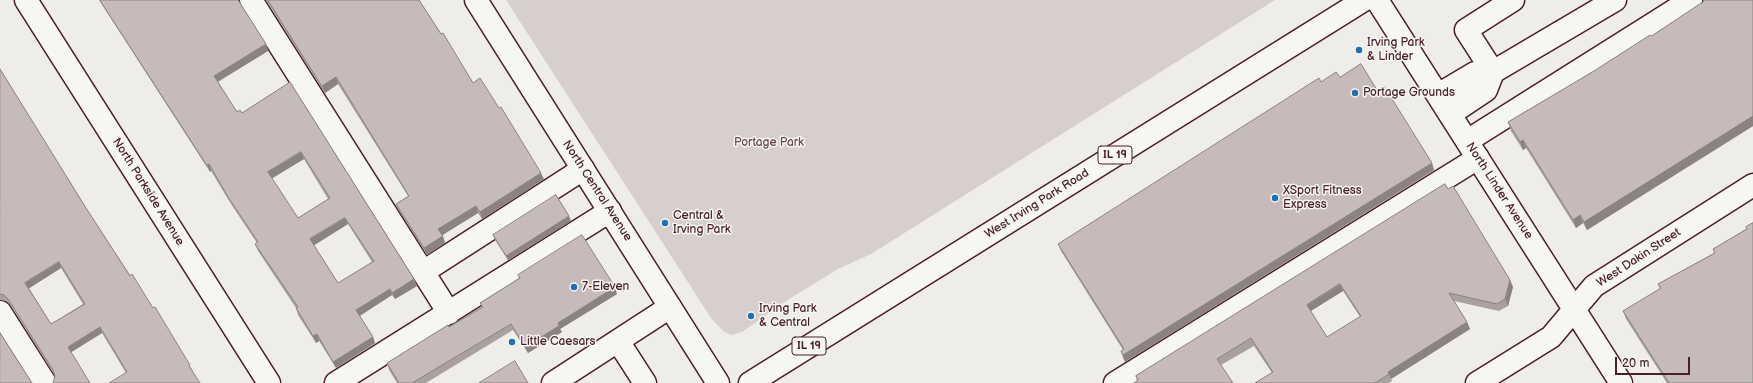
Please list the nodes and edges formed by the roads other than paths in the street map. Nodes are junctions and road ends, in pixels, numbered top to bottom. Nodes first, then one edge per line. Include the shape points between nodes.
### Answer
1 (26, 0) edge
2 (251, 0) edge
3 (476, 0) edge
4 (1364, 0) edge
5 (1377, 0) edge
6 (1513, 0) edge
7 (1614, 0) edge
8 (1691, 0) edge
9 (1493, 72) junction
10 (1438, 95) junction
11 (1450, 114) junction
12 (1473, 149) junction
13 (583, 169) junction
14 (1753, 185) edge
15 (610, 211) junction
16 (423, 272) junction
17 (670, 307) junction
18 (1575, 310) junction
19 (0, 312) edge
20 (449, 312) junction
21 (618, 341) junction
22 (45, 383) edge
23 (269, 383) edge
24 (336, 383) edge
25 (554, 383) edge
26 (645, 383) edge
27 (718, 383) edge
28 (750, 383) edge
29 (1115, 383) edge
30 (1477, 383) edge
31 (1621, 383) edge

1 - 23 street, North Parkside Avenue
2 - 16 street
3 - 13 street, North Central Avenue
4 - 28 street, West Irving Park Road / IL 19
5 - 10 street, North Linder Avenue
6 - 9 street via 1466,30
7 - 9 street
8 - 12 street
9 - 10 street via 1475,73
9 - 11 street via 1486,90
10 - 11 street, North Linder Avenue
11 - 12 street, North Linder Avenue
12 - 18 street, North Linder Avenue
12 - 29 street
13 - 15 street, North Central Avenue
13 - 16 street
14 - 18 street, West Dakin Street via 1594,286
15 - 17 street, North Central Avenue
15 - 20 street
16 - 20 street
17 - 21 street
17 - 27 street, North Central Avenue
18 - 30 street, West Dakin Street via 1551,337
18 - 31 street, North Linder Avenue
19 - 22 street
20 - 24 street
21 - 25 street
21 - 26 street

